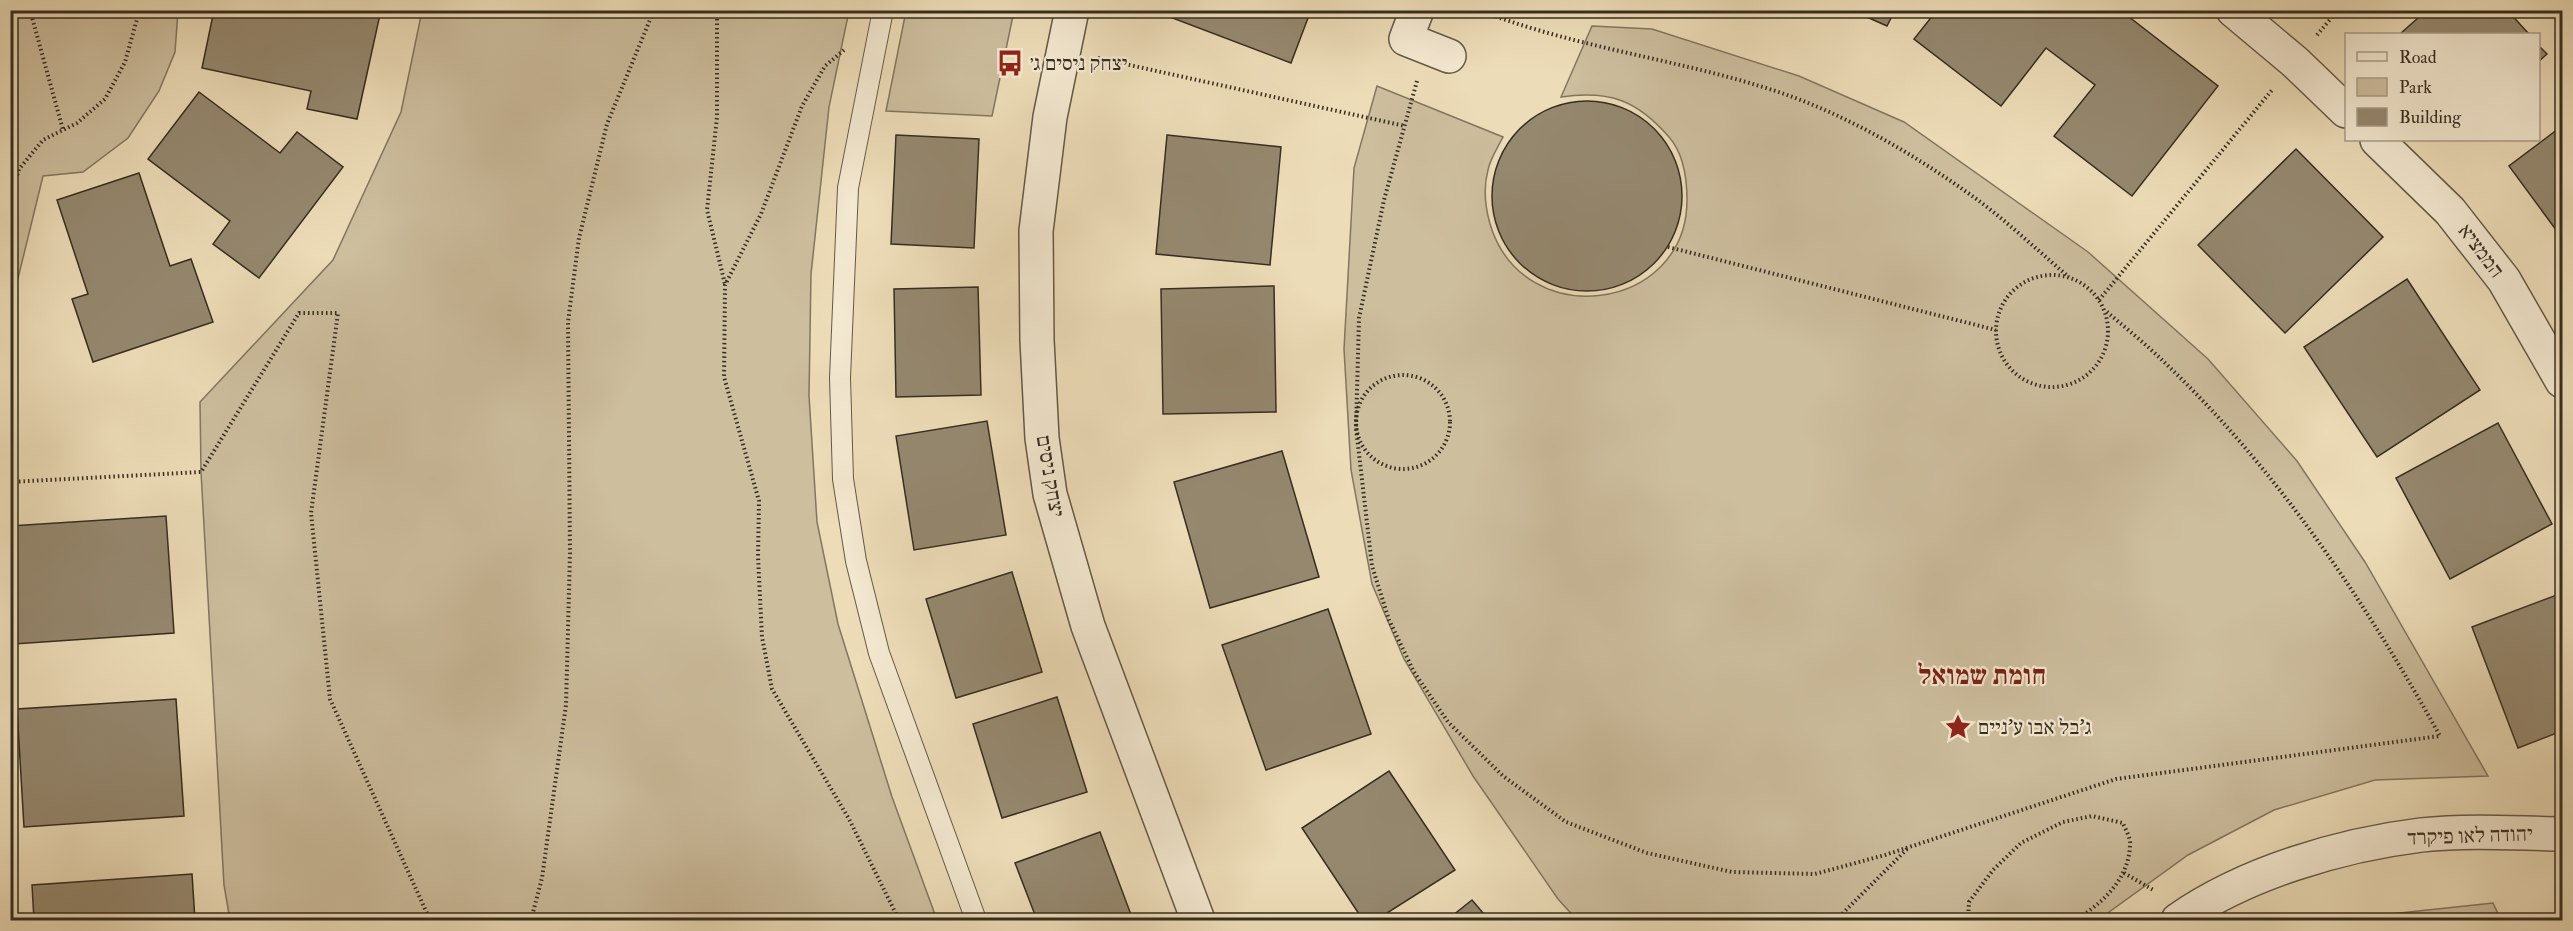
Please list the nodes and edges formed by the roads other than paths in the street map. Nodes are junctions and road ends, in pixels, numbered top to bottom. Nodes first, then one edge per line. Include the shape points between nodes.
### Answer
1 (1072, 10) edge
2 (1417, 10) edge
3 (2233, 10) edge
4 (882, 15) edge
5 (1438, 51) road end
6 (2345, 110) edge
7 (2378, 141) edge
8 (2562, 381) edge
9 (2562, 834) edge
10 (976, 921) edge
11 (1198, 921) edge
12 (2178, 921) edge

1 - 11 street, יצחק ניסים via 1050,117 1036,231 1041,427 1050,494 1088,626
2 - 5 street via 1406,39
3 - 6 street
4 - 10 lane via 848,188 840,378 843,479 856,561 879,653
7 - 8 street, הממציא via 2450,211 2504,280
9 - 12 street, יהודה לאו פיקרד via 2422,835 2349,848 2270,872

